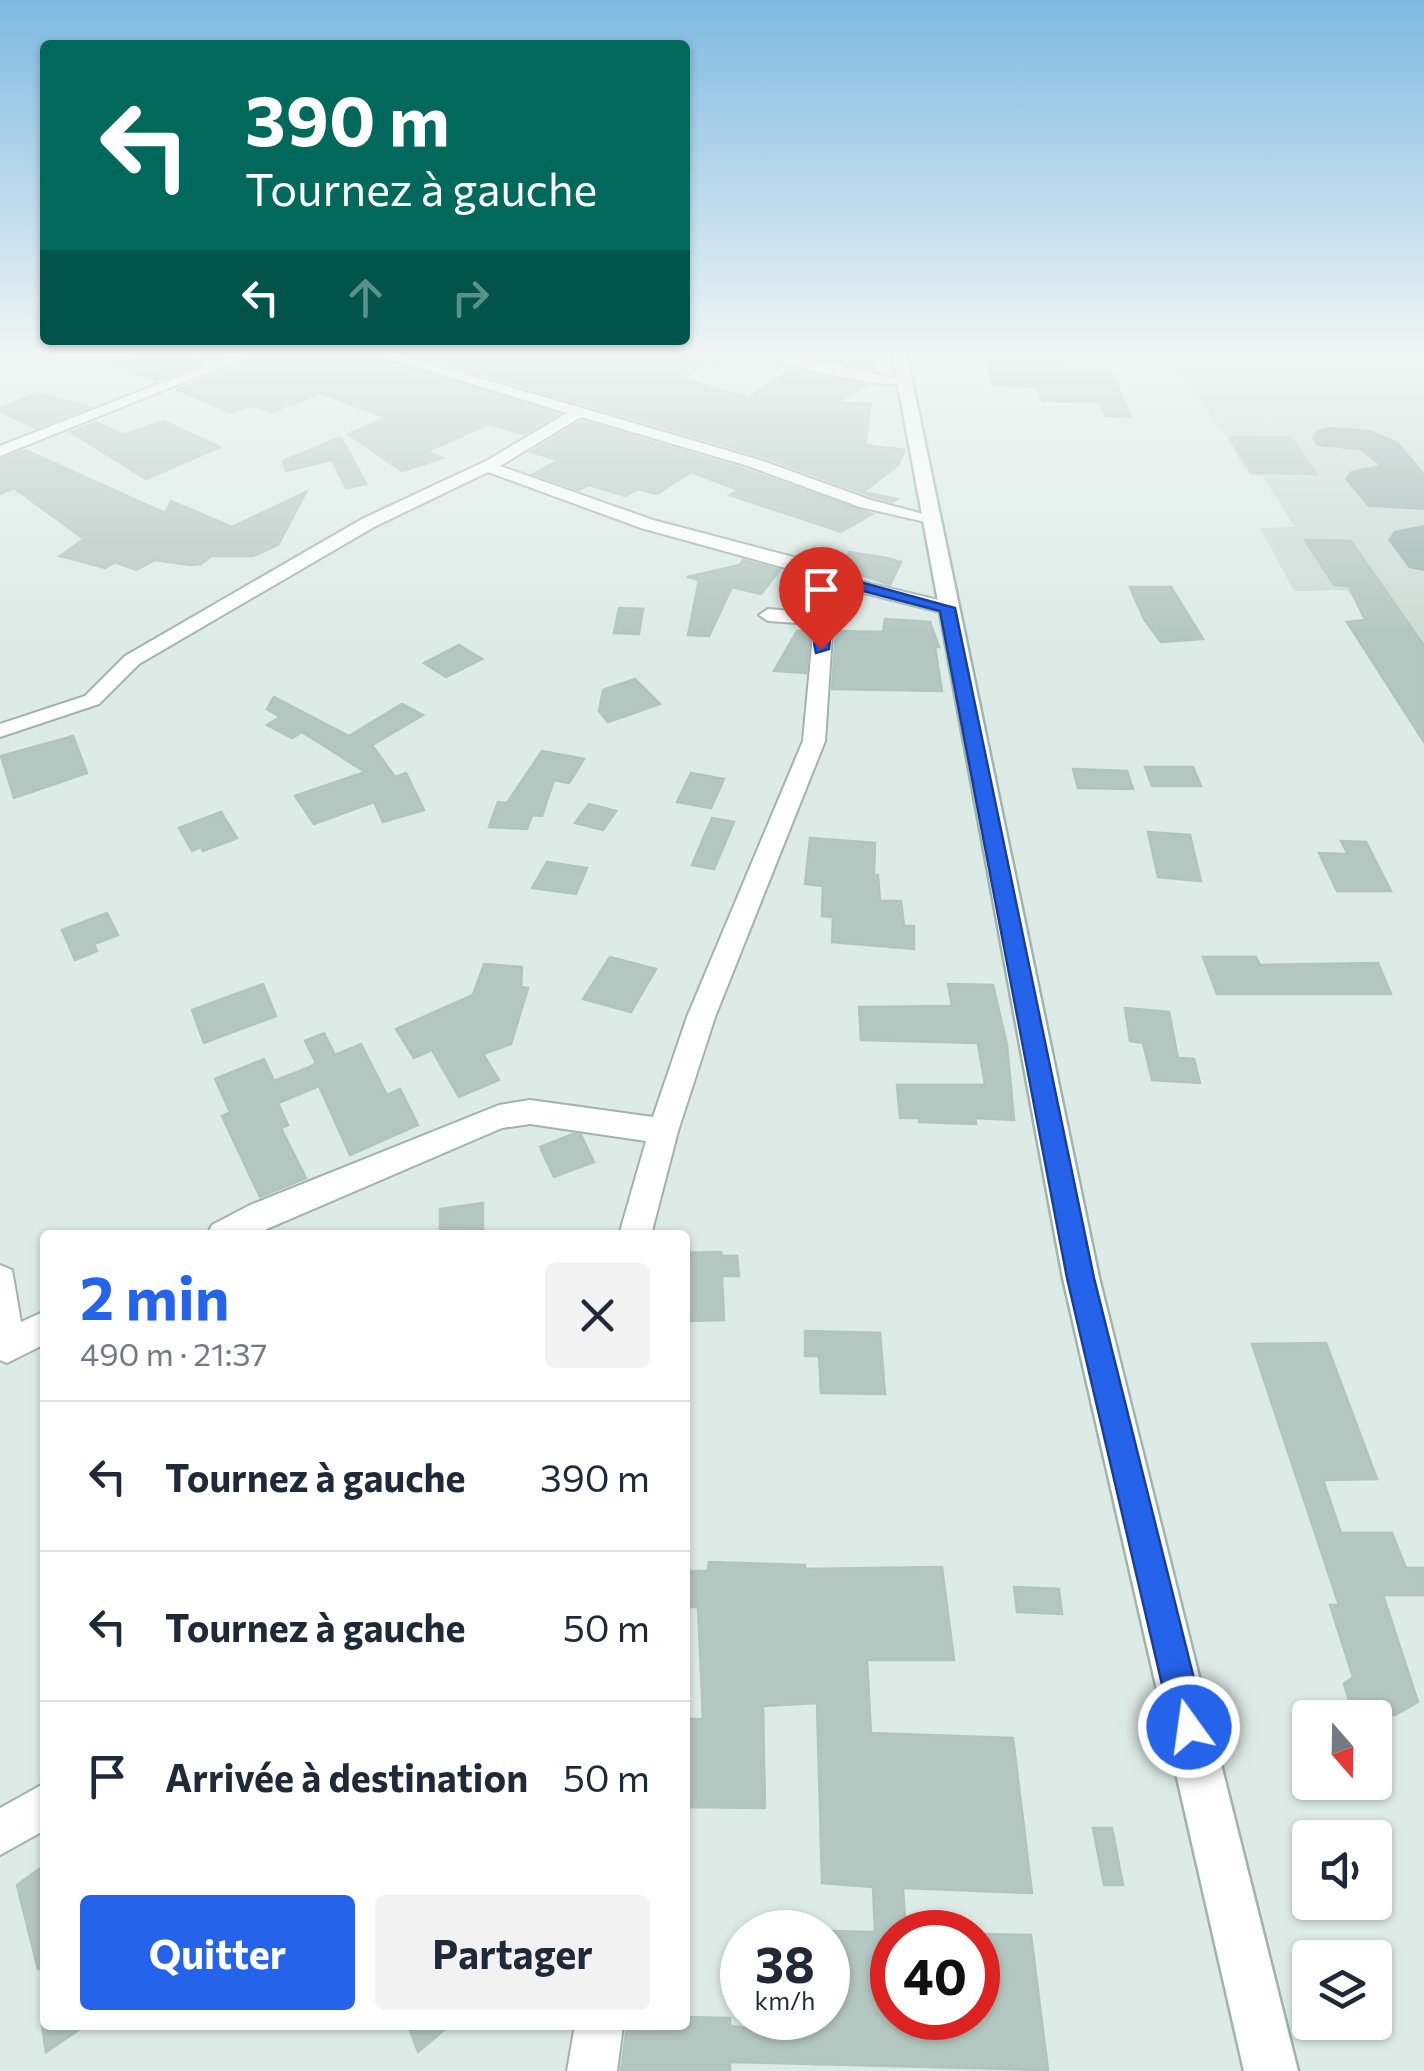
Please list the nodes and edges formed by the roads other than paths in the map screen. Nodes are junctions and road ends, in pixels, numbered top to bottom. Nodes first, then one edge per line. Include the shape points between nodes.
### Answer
1 (517, 449) edge
2 (705, 449) edge
3 (917, 449) edge
4 (487, 466) junction
5 (930, 518) junction
6 (838, 580) junction
7 (948, 608) junction
8 (768, 615) dead end
9 (824, 619) junction
10 (0, 731) edge
11 (663, 1130) junction
12 (232, 1230) edge
13 (635, 1230) edge
14 (0, 1280) edge
15 (40, 1330) edge
16 (40, 1808) edge
17 (0, 1834) edge
18 (597, 2030) edge
19 (592, 2071) edge
20 (1272, 2071) edge

1 - 4 street
2 - 5 street via 866,504
3 - 5 street
4 - 6 street via 646,524
4 - 10 street via 368,523 149,650 92,700
5 - 7 street
6 - 7 street
6 - 9 street
7 - 20 street via 1080,1278
8 - 9 street
9 - 11 street via 814,741 707,1001
11 - 12 street via 530,1112 499,1117
11 - 13 street
14 - 15 street via 7,1347
16 - 17 street
18 - 19 street

